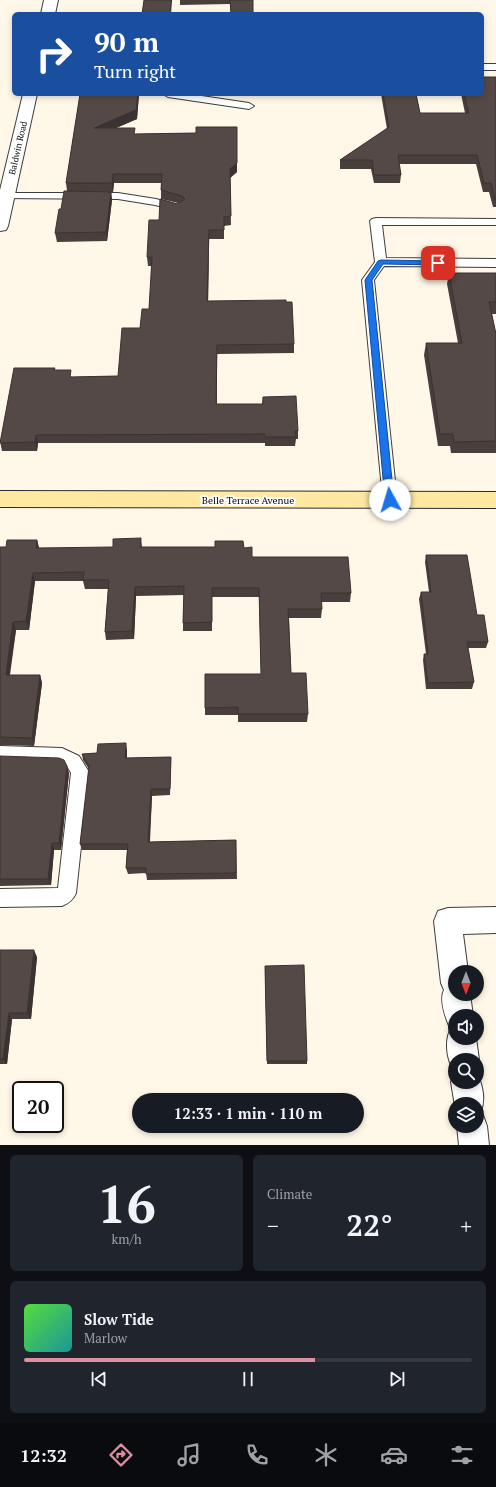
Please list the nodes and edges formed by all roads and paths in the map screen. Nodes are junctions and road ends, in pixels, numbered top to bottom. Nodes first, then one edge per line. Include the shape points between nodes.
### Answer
1 (51, 0) edge
2 (48, 12) edge
3 (484, 67) edge
4 (496, 67) edge
5 (30, 96) edge
6 (182, 96) edge
7 (249, 106) dead end
8 (7, 196) junction
9 (178, 208) edge
10 (496, 222) edge
11 (0, 226) edge
12 (381, 262) junction
13 (496, 263) edge
14 (0, 499) edge
15 (390, 500) junction
16 (496, 500) edge
17 (0, 754) edge
18 (0, 898) edge
19 (496, 920) edge
20 (453, 965) edge
21 (473, 1133) edge
22 (474, 1145) edge

1 - 2 street
3 - 4 lane
5 - 8 street, Baldwin Road
6 - 7 lane
8 - 9 lane via 118,196
8 - 11 street, Baldwin Road
10 - 12 lane via 376,221
12 - 13 lane
12 - 15 lane via 368,280
14 - 15 street, Belle Terrace Avenue
15 - 16 street, Belle Terrace Avenue
17 - 18 lane via 62,756 73,761 80,772 68,893 62,897
19 - 20 street via 448,920
21 - 22 street

